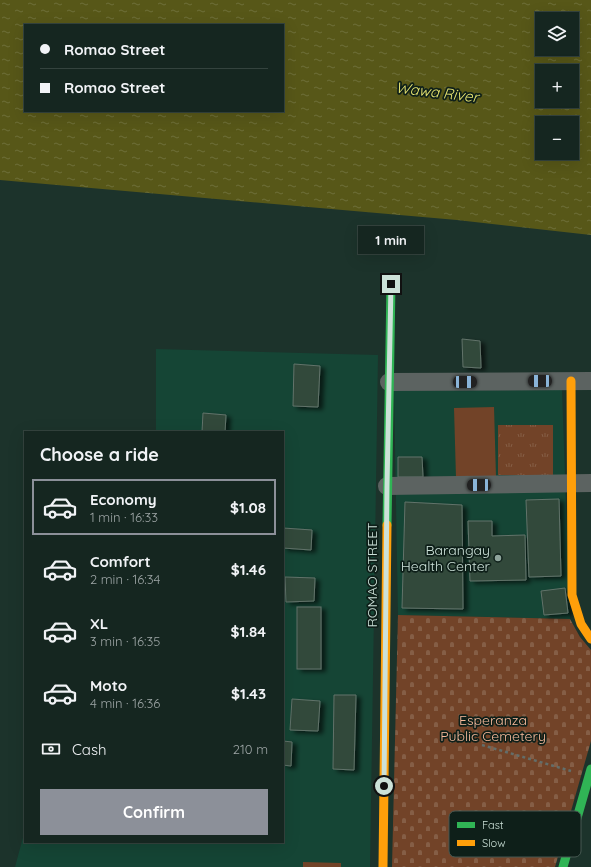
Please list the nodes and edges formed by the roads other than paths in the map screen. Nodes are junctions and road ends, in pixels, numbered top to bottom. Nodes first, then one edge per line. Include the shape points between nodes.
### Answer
1 (391, 284) dead end
2 (570, 381) junction
3 (591, 381) edge
4 (389, 382) junction
5 (591, 483) edge
6 (571, 484) junction
7 (387, 486) junction
8 (591, 639) edge
9 (589, 779) edge
10 (580, 811) edge
11 (566, 857) edge
12 (383, 867) edge
13 (563, 867) edge

1 - 4 street, ROMAO STREET
2 - 3 street
2 - 4 street
2 - 6 street
4 - 7 street, ROMAO STREET
5 - 6 street
6 - 7 street
6 - 8 street via 572,595 577,616
7 - 12 street, ROMAO STREET
9 - 10 street
11 - 13 street

